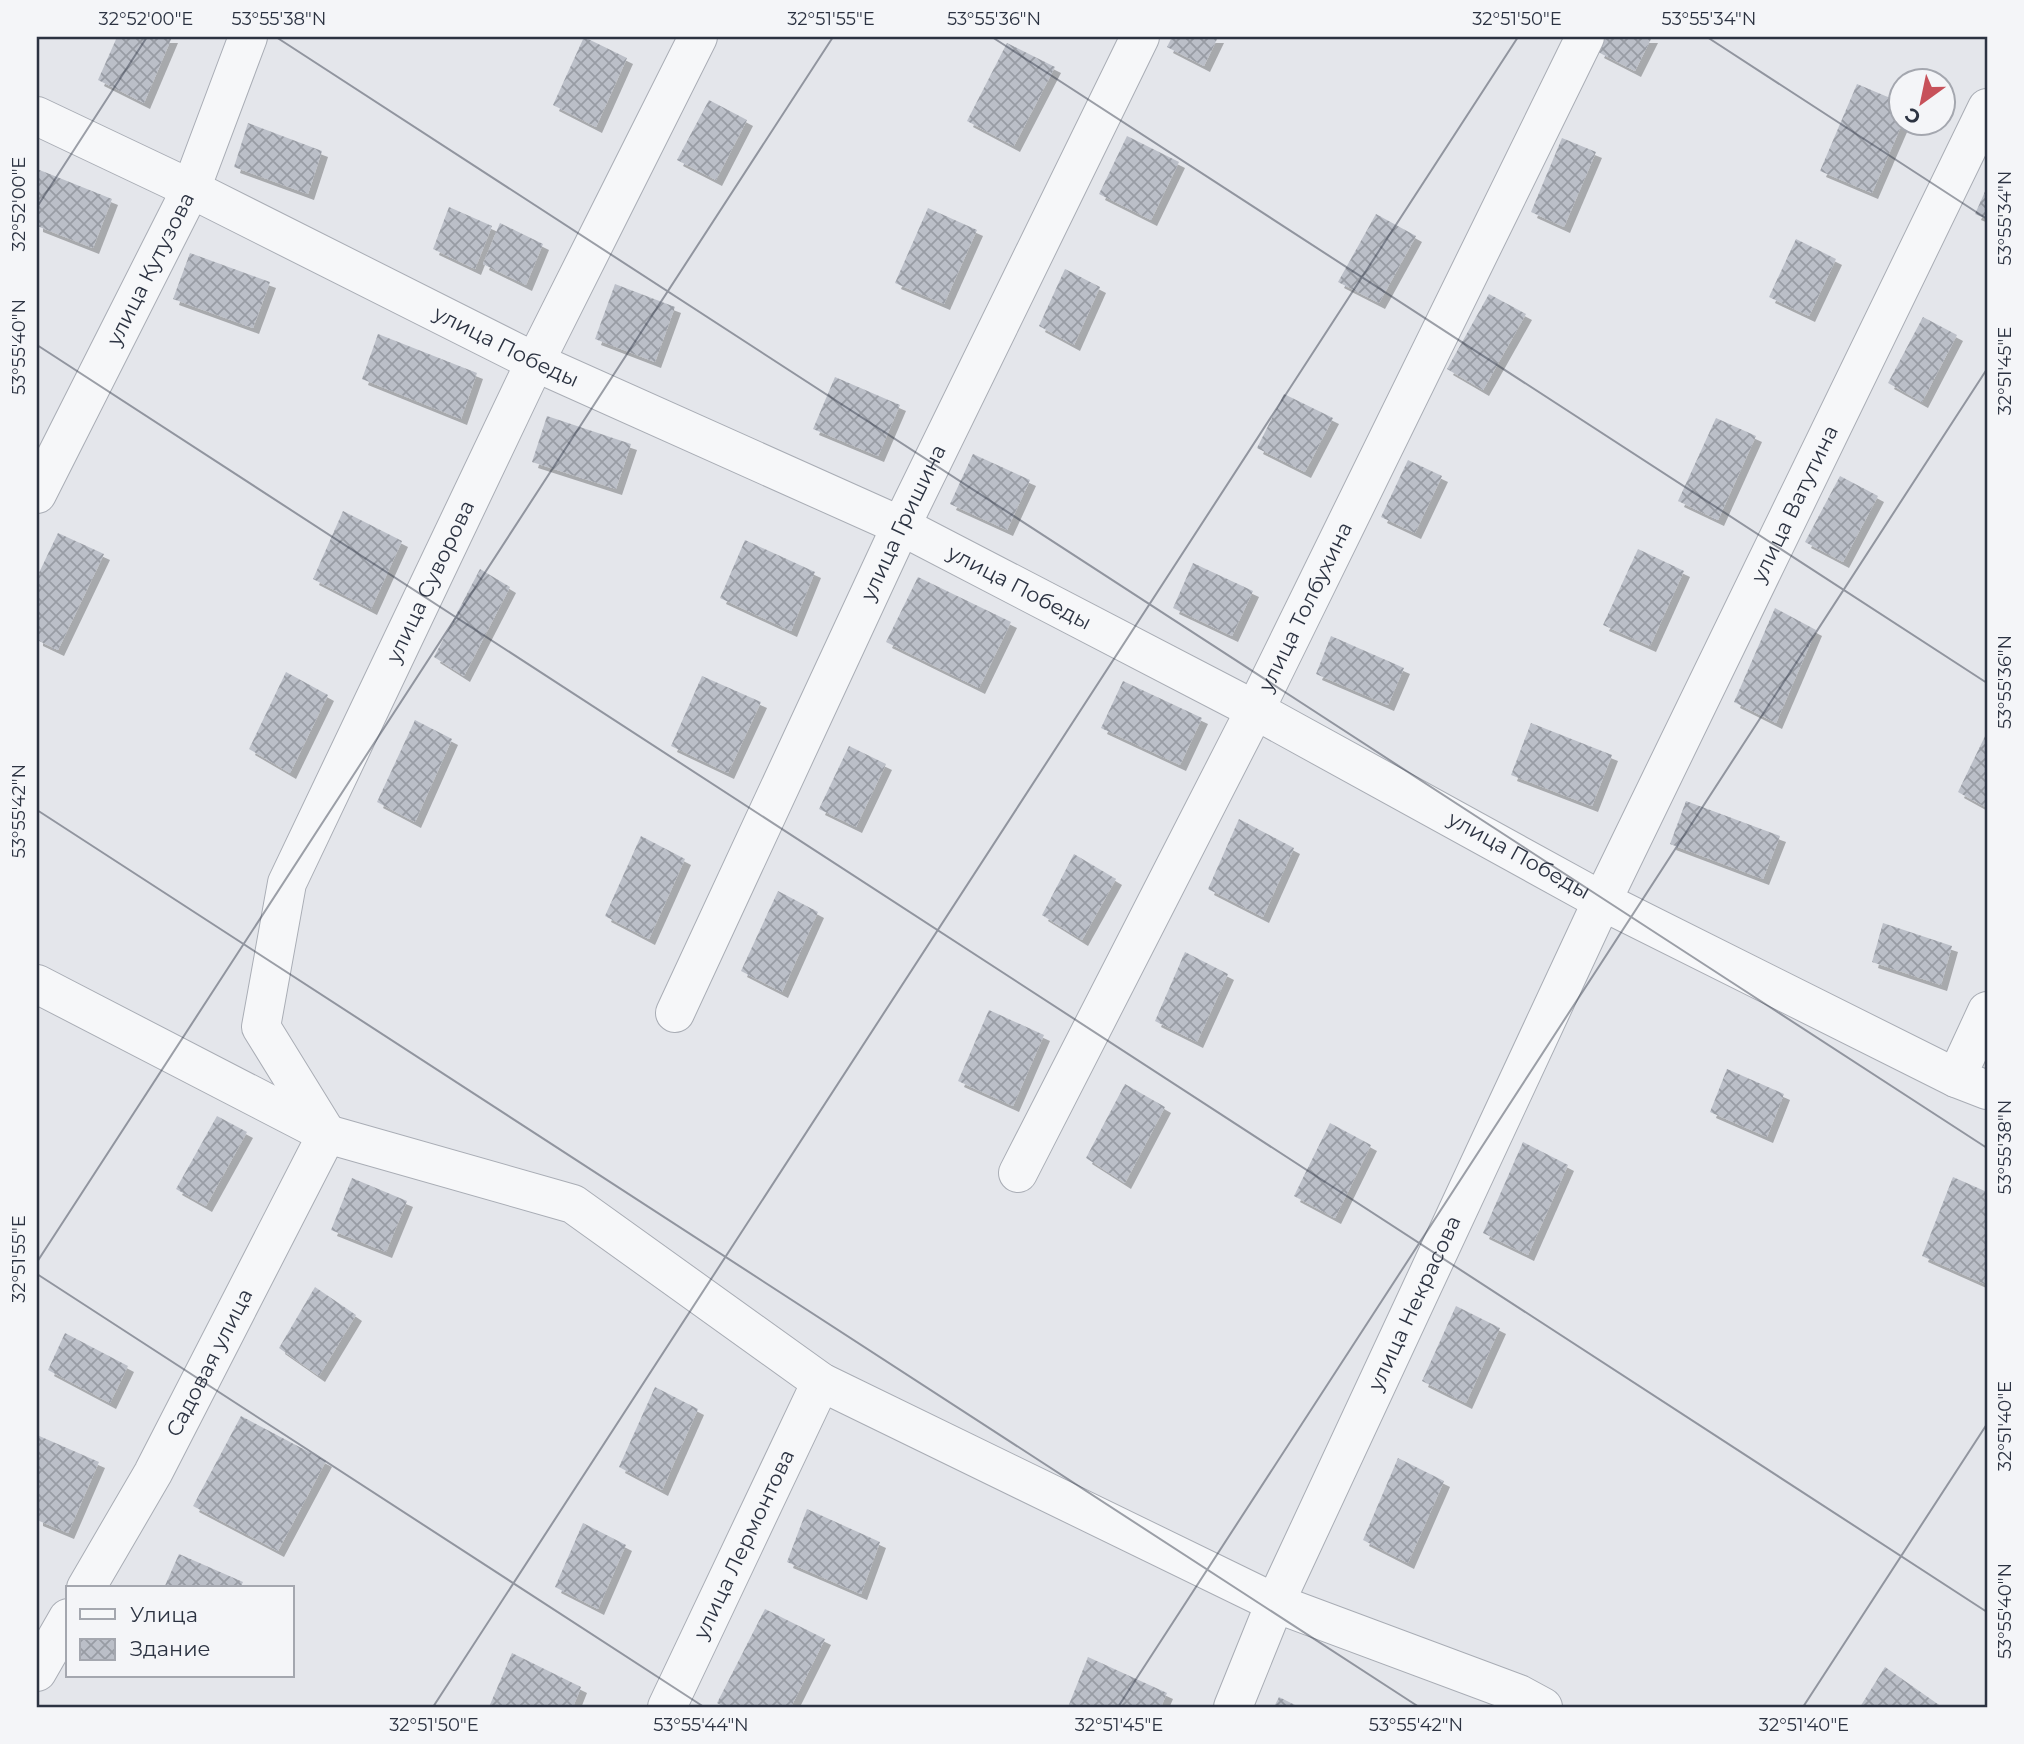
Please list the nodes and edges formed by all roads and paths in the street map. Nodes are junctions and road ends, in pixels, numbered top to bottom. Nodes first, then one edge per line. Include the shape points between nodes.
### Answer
1 (248, 37) edge
2 (698, 37) edge
3 (1140, 37) edge
4 (1585, 37) edge
5 (1987, 108) edge
6 (37, 116) edge
7 (191, 189) junction
8 (535, 362) junction
9 (37, 494) edge
10 (901, 526) junction
11 (1255, 710) junction
12 (1602, 901) junction
13 (37, 984) edge
14 (1987, 1011) edge
15 (675, 1013) dead end
16 (1972, 1084) edge
17 (327, 1134) junction
18 (1018, 1173) dead end
19 (821, 1382) junction
20 (87, 1586) edge
21 (1275, 1603) junction
22 (66, 1621) edge
23 (37, 1672) edge
24 (667, 1707) edge
25 (1233, 1707) edge
26 (1543, 1707) edge

1 - 7 street, улица Кутузова
2 - 8 street, улица Суворова
3 - 10 street, улица Гришина
4 - 11 street, улица Толбухина
5 - 12 street, улица Ватутина
6 - 7 street, улица Победы
7 - 8 street, улица Победы
7 - 9 street, улица Кутузова
8 - 10 street, улица Победы
8 - 17 street, улица Суворова via 287,883 261,1027
10 - 11 street, улица Победы
10 - 15 street, улица Гришина
11 - 12 street, улица Победы
11 - 18 street, улица Толбухина
12 - 16 street, улица Победы
12 - 21 street, улица Некрасова
13 - 17 street
14 - 16 street
17 - 19 street via 573,1204
17 - 20 street, Садовая улица via 153,1473
19 - 21 street
19 - 24 street, улица Лермонтова
21 - 25 street, улица Некрасова
21 - 26 street
22 - 23 street

